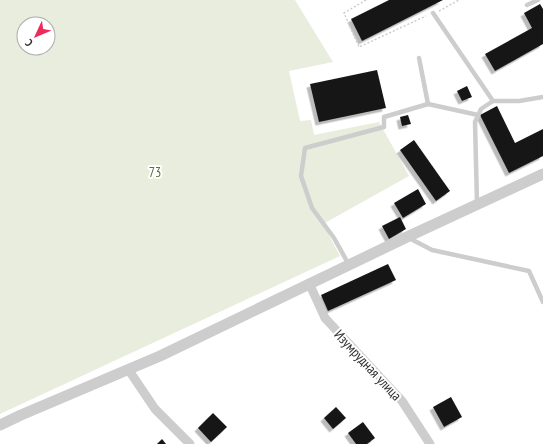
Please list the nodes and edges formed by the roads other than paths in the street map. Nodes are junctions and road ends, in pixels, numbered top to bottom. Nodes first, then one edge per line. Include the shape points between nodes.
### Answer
1 (538, 0) edge
2 (527, 5) dead end
3 (433, 13) road end
4 (419, 58) dead end
5 (543, 97) edge
6 (493, 101) junction
7 (428, 104) junction
8 (478, 115) junction
9 (543, 174) edge
10 (477, 205) junction
11 (407, 237) junction
12 (349, 265) junction
13 (309, 283) junction
14 (543, 302) edge
15 (128, 369) junction
16 (0, 425) edge
17 (190, 444) edge
18 (430, 444) edge

1 - 2 lane
3 - 6 lane
4 - 7 lane
5 - 6 lane via 519,101
6 - 8 lane via 481,109
7 - 8 lane
7 - 12 lane via 384,117 384,126 305,148 301,176 312,208 334,238
8 - 10 lane via 475,122
9 - 10 street
10 - 11 street
11 - 12 street
11 - 14 lane via 432,250 529,271
12 - 13 street
13 - 15 street
13 - 18 street, Изумрудная улица via 325,318 402,401
15 - 16 street
15 - 17 street via 155,410

